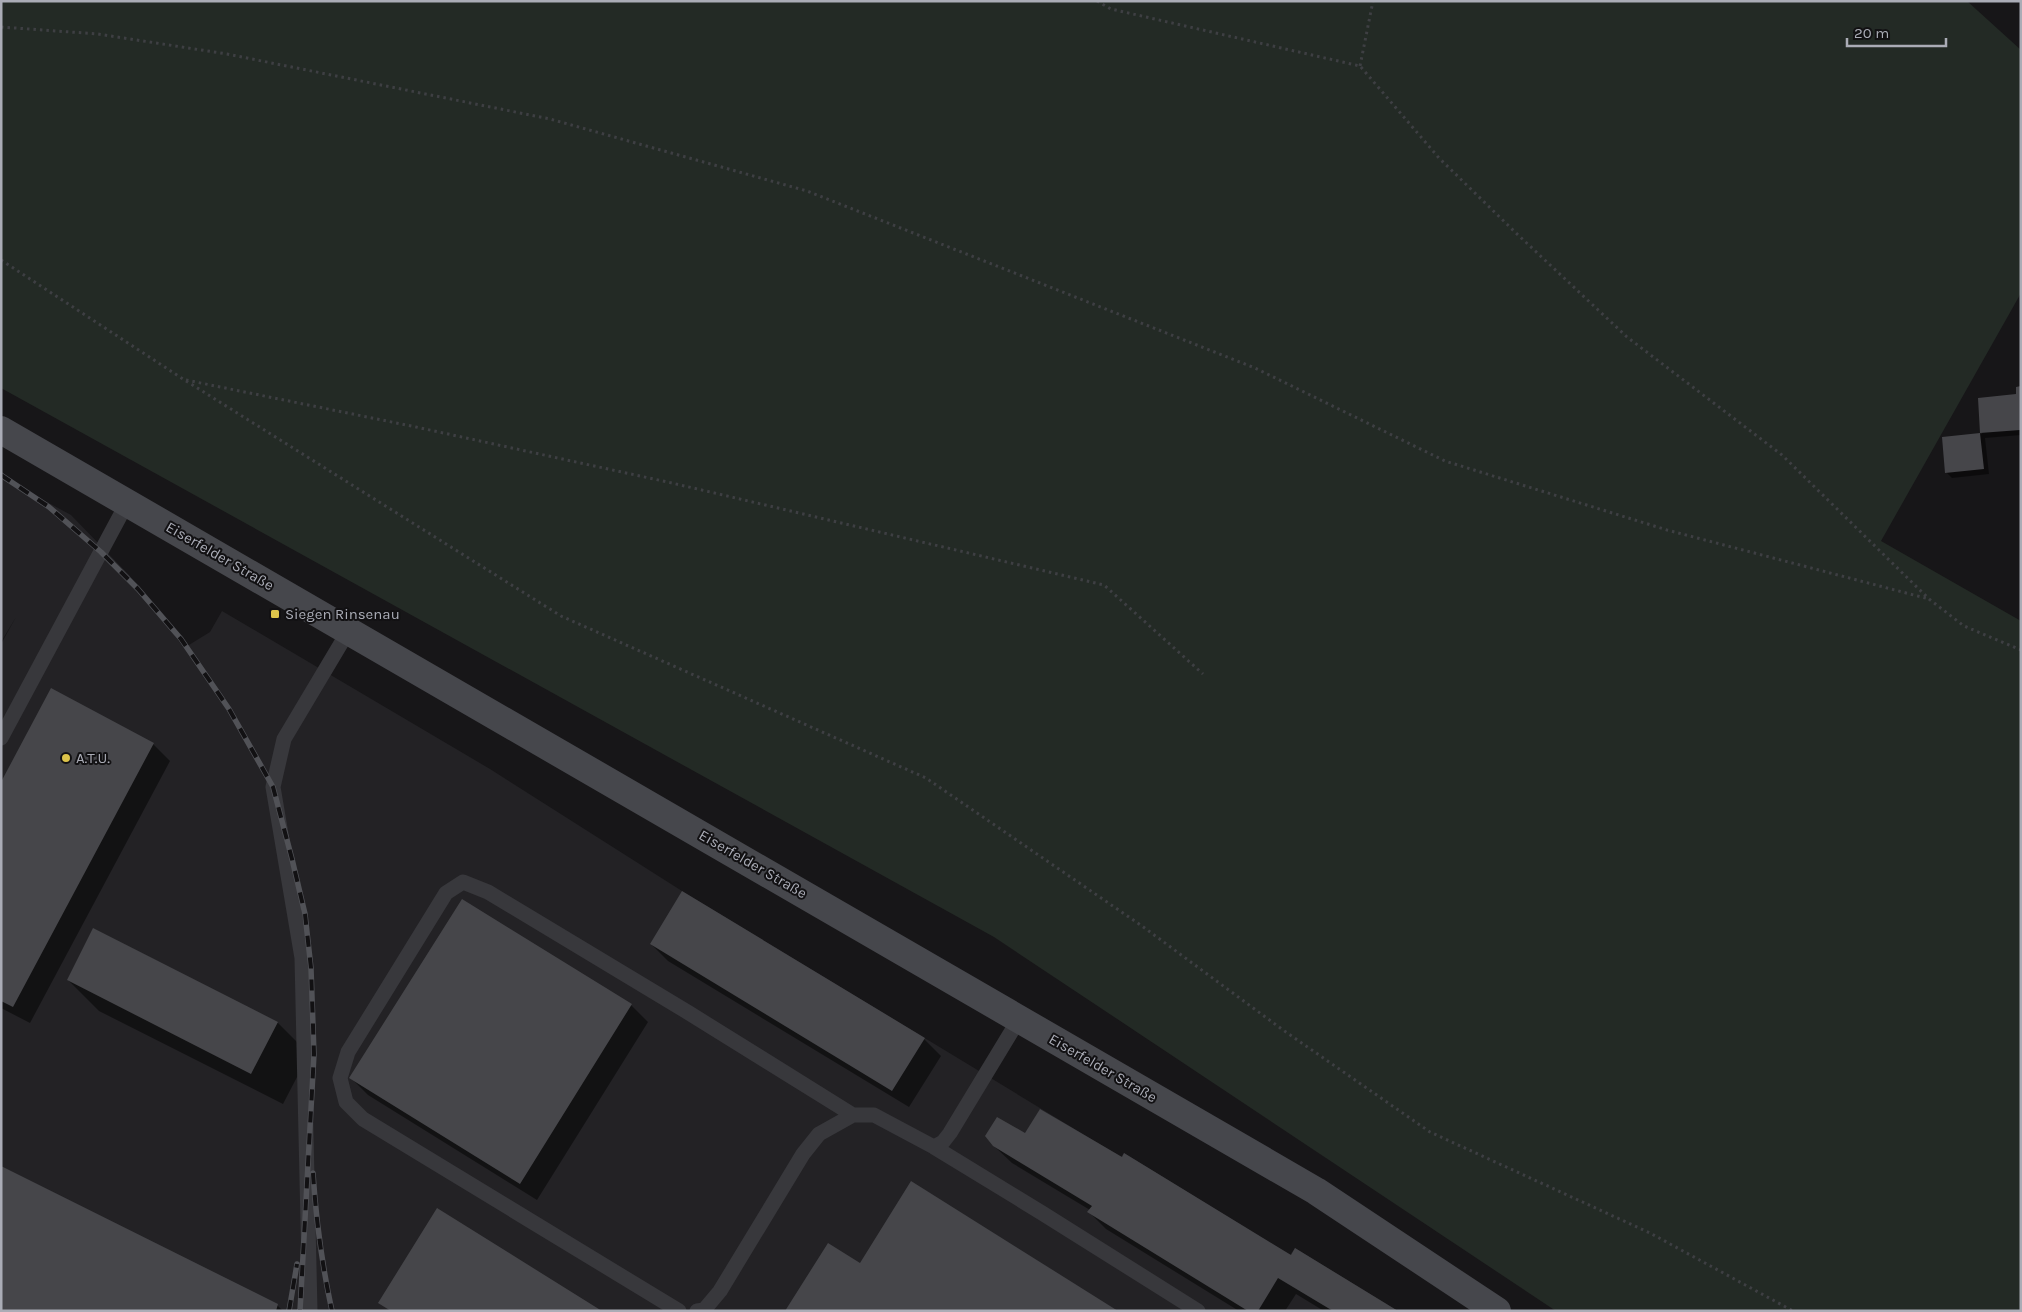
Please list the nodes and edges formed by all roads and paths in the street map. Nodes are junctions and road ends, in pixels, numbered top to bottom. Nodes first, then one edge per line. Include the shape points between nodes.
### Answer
1 (1096, 1) edge
2 (1373, 1) edge
3 (1, 27) edge
4 (1360, 66) junction
5 (1, 260) edge
6 (183, 379) junction
7 (1, 430) edge
8 (127, 503) junction
9 (1929, 599) junction
10 (349, 630) junction
11 (2021, 650) edge
12 (1203, 674) dead end
13 (1, 738) edge
14 (1019, 1019) junction
15 (853, 1115) junction
16 (934, 1147) junction
17 (310, 1311) edge
18 (679, 1311) edge
19 (697, 1311) edge
20 (1198, 1311) edge
21 (1497, 1311) edge
22 (1793, 1311) edge

1 - 4 path via 1111,8
2 - 4 path
3 - 9 path via 98,34 227,54 501,109 550,119 807,191 1255,368 1446,461 1667,530
4 - 9 path via 1440,158 1627,337 1782,455
5 - 6 path
6 - 12 path via 662,481 1104,585
6 - 22 path via 561,616 926,778 1142,926 1283,1030 1430,1132 1650,1232
7 - 8 main road, Eiserfelder Straße
8 - 10 main road, Eiserfelder Straße
8 - 13 lane
9 - 11 path via 1964,626
10 - 14 main road, Eiserfelder Straße
10 - 17 lane via 284,739 273,787 302,958
14 - 16 lane via 950,1133
14 - 21 main road, Eiserfelder Straße via 1316,1191
15 - 16 lane via 874,1115
15 - 18 lane via 488,892 463,882 446,893 348,1052 340,1078 346,1102 363,1119
15 - 19 lane via 819,1134 803,1154 720,1291 704,1310
16 - 20 lane

